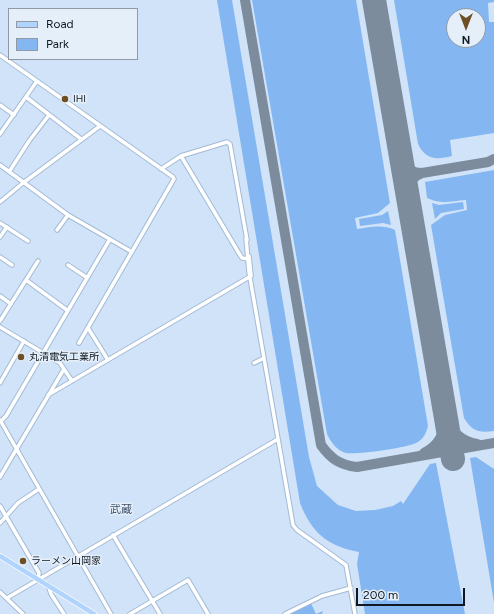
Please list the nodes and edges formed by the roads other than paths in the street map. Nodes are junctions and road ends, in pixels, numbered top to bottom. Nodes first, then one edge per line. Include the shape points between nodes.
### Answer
1 (0, 55) edge
2 (37, 81) junction
3 (26, 97) junction
4 (0, 105) edge
5 (14, 115) junction
6 (49, 115) junction
7 (100, 126) junction
8 (0, 134) edge
9 (81, 139) junction
10 (181, 156) junction
11 (0, 165) edge
12 (161, 169) junction
13 (8, 172) junction
14 (23, 183) junction
15 (0, 202) edge
16 (68, 215) junction
17 (0, 223) edge
18 (7, 227) junction
19 (57, 230) dead end
20 (0, 237) edge
21 (110, 239) junction
22 (28, 241) dead end
23 (132, 252) junction
24 (0, 257) edge
25 (249, 259) junction
26 (38, 261) dead end
27 (12, 265) dead end
28 (68, 265) dead end
29 (251, 276) junction
30 (86, 277) junction
31 (26, 280) junction
32 (0, 296) edge
33 (11, 304) junction
34 (67, 310) junction
35 (0, 321) edge
36 (0, 327) edge
37 (88, 328) junction
38 (24, 341) junction
39 (79, 343) dead end
40 (42, 352) junction
41 (264, 358) junction
42 (108, 360) junction
43 (254, 363) dead end
44 (64, 369) junction
45 (72, 381) junction
46 (0, 383) edge
47 (48, 395) junction
48 (0, 421) edge
49 (278, 438) junction
50 (17, 449) junction
51 (0, 477) edge
52 (39, 489) junction
53 (0, 506) edge
54 (6, 516) junction
55 (0, 523) edge
56 (113, 535) junction
57 (0, 556) edge
58 (78, 556) junction
59 (38, 579) junction
60 (48, 585) junction
61 (351, 588) junction
62 (0, 592) edge
63 (6, 598) junction
64 (153, 601) junction
65 (354, 606) junction
66 (24, 614) edge
67 (64, 614) edge
68 (94, 614) edge
69 (111, 614) edge
70 (130, 614) edge
71 (160, 614) edge
72 (208, 614) edge
73 (285, 614) edge
74 (350, 614) edge
75 (355, 614) edge

1 - 2 street
2 - 3 street
2 - 7 street
3 - 5 street
3 - 6 street
4 - 5 street
5 - 8 street
6 - 9 street
6 - 13 street
7 - 9 street
7 - 12 street
9 - 14 street
10 - 12 street
10 - 25 street via 240,255
10 - 25 street via 227,142 230,144
11 - 13 street
12 - 23 street via 173,177 174,181
13 - 14 street
14 - 15 street
14 - 16 street
16 - 19 street
16 - 21 street
17 - 18 street
18 - 20 street
18 - 22 street
21 - 23 street
21 - 30 street
23 - 37 street
24 - 27 street
25 - 29 street
26 - 31 street
28 - 30 street
29 - 41 street
29 - 42 street
30 - 34 street
31 - 33 street
31 - 34 street
32 - 33 street
33 - 35 street
34 - 40 street
36 - 38 street
37 - 39 street
37 - 42 street
38 - 40 street
38 - 46 street
40 - 44 street via 60,363
40 - 48 street via 6,416
41 - 43 street
41 - 49 street
42 - 45 street
44 - 45 street
44 - 47 street
45 - 47 street
47 - 50 street
48 - 50 street
49 - 56 street
49 - 61 street via 293,525 346,565
50 - 51 street
50 - 52 street
52 - 54 street via 24,498
52 - 58 street
53 - 54 street
54 - 55 street
54 - 59 street via 39,573
56 - 58 street
56 - 64 street
57 - 59 main road
58 - 59 street
58 - 69 street
59 - 60 main road
59 - 63 street
60 - 67 street
60 - 68 main road
61 - 65 street
61 - 73 street via 322,596
62 - 63 street
63 - 66 street
64 - 70 street
64 - 71 street
64 - 72 street via 188,580
65 - 74 street
65 - 75 street

